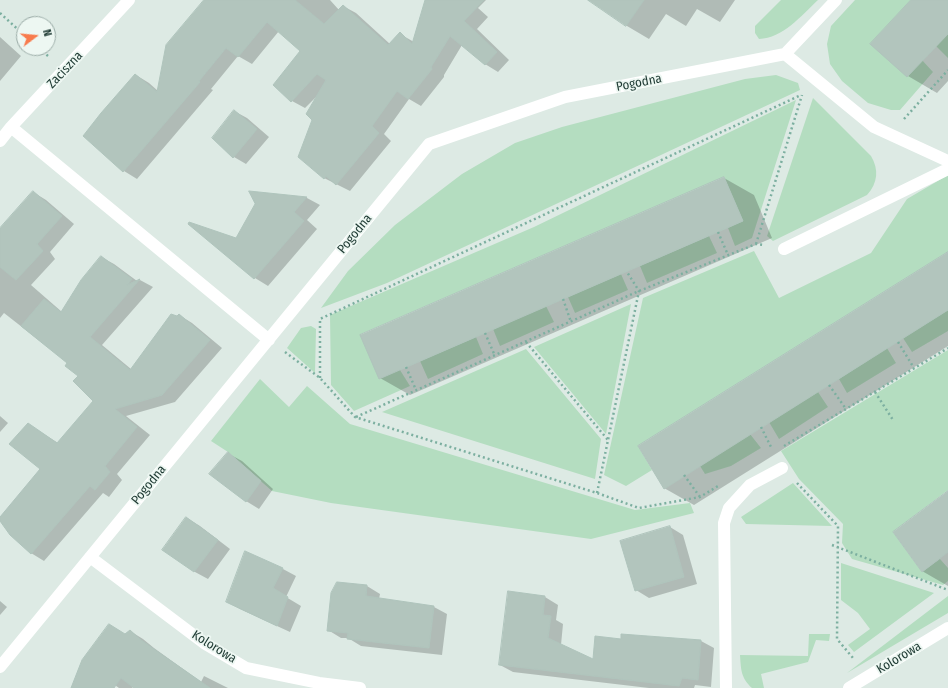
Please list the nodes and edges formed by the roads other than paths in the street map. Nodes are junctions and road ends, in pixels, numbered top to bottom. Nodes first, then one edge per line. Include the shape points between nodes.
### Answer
1 (130, 0) edge
2 (836, 0) edge
3 (785, 54) junction
4 (10, 128) junction
5 (0, 140) edge
6 (948, 161) edge
7 (948, 169) edge
8 (784, 249) road end
9 (269, 340) junction
10 (782, 468) road end
11 (90, 557) junction
12 (948, 628) edge
13 (0, 667) edge
14 (360, 688) edge
15 (726, 688) edge
16 (849, 688) edge

1 - 4 street, Zaciszna
2 - 3 street
3 - 6 street via 874,127
3 - 9 street, Pogodna via 565,97 429,144
4 - 5 street, Zaciszna
4 - 9 street
7 - 8 street
9 - 11 street, Pogodna
10 - 15 street via 750,485 729,508 724,523
11 - 13 street, Pogodna
11 - 14 street, Kolorowa via 204,643 246,668 319,684
12 - 16 street, Kolorowa

